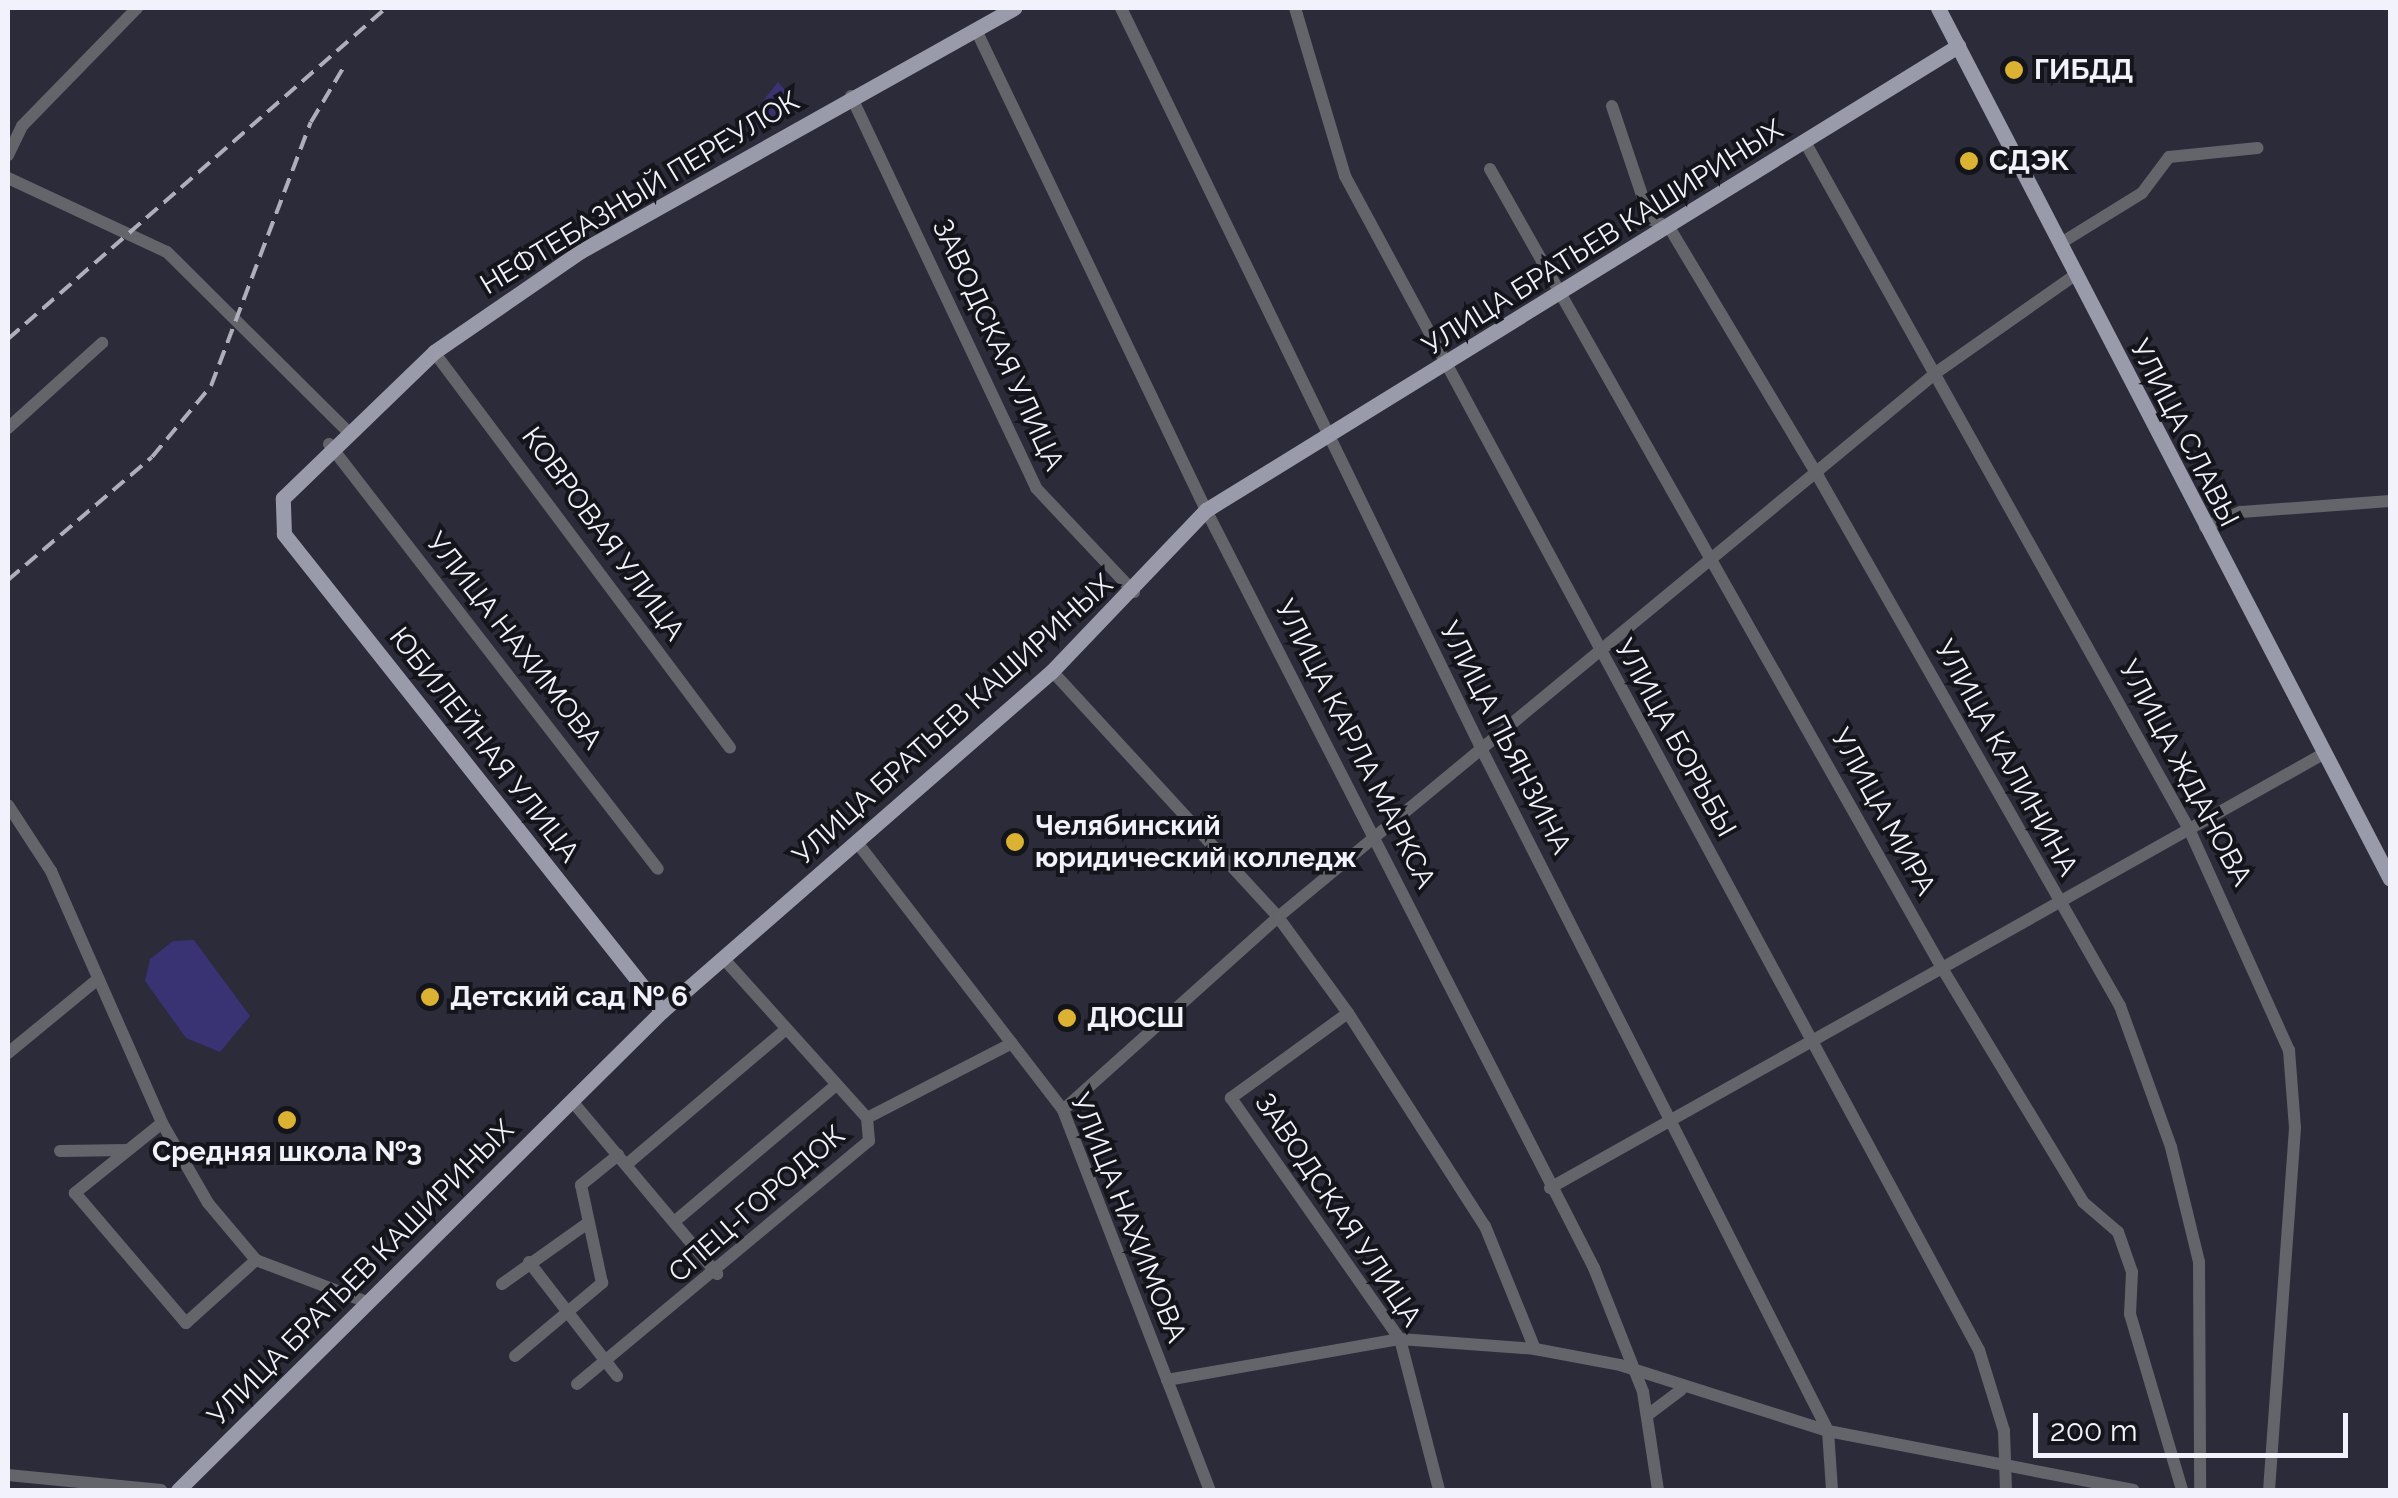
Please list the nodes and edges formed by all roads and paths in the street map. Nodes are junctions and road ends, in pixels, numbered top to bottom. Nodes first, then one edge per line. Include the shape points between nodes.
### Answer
1 (137, 8) edge
2 (1014, 8) edge
3 (1122, 8) edge
4 (1295, 8) edge
5 (1938, 8) edge
6 (976, 30) junction
7 (1958, 46) junction
8 (852, 96) junction
9 (1612, 106) dead end
10 (1805, 142) junction
11 (2258, 148) dead end
12 (8, 155) edge
13 (1490, 169) dead end
14 (8, 178) edge
15 (1669, 227) junction
16 (2061, 243) junction
17 (2075, 275) junction
18 (1561, 297) junction
19 (102, 343) dead end
20 (434, 352) junction
21 (1446, 367) junction
22 (1937, 372) junction
23 (8, 428) edge
24 (345, 429) junction
25 (1328, 438) junction
26 (329, 444) junction
27 (1820, 478) junction
28 (2390, 501) edge
29 (281, 505) joint
30 (1206, 510) junction
31 (2204, 527) junction
32 (1714, 563) junction
33 (1134, 592) junction
34 (1602, 655) junction
35 (1052, 671) junction
36 (730, 747) dead end
37 (1483, 752) junction
38 (2323, 754) junction
39 (8, 805) edge
40 (2190, 830) junction
41 (1377, 837) junction
42 (856, 842) junction
43 (658, 869) dead end
44 (2390, 878) edge
45 (2059, 903) junction
46 (1278, 917) junction
47 (723, 958) junction
48 (1942, 968) junction
49 (98, 978) junction
50 (662, 1011) junction
51 (1348, 1013) junction
52 (783, 1032) junction
53 (1812, 1042) junction
54 (1012, 1043) junction
55 (8, 1053) edge
56 (834, 1087) junction
57 (572, 1101) junction
58 (1063, 1110) junction
59 (867, 1118) junction
60 (1672, 1122) junction
61 (162, 1123) junction
62 (60, 1150) dead end
63 (128, 1150) junction
64 (622, 1160) junction
65 (1550, 1188) junction
66 (674, 1222) junction
67 (585, 1225) junction
68 (256, 1260) junction
69 (529, 1262) junction
70 (718, 1274) junction
71 (502, 1284) dead end
72 (364, 1301) junction
73 (567, 1312) junction
74 (1400, 1339) junction
75 (1535, 1349) junction
76 (515, 1356) dead end
77 (604, 1362) junction
78 (1633, 1370) junction
79 (616, 1376) dead end
80 (1167, 1380) junction
81 (576, 1384) dead end
82 (1681, 1390) junction
83 (1649, 1414) junction
84 (1828, 1431) junction
85 (2008, 1462) junction
86 (8, 1475) edge
87 (161, 1490) edge
88 (178, 1490) edge
89 (1210, 1490) edge
90 (1439, 1490) edge
91 (1658, 1490) edge
92 (1832, 1490) edge
93 (2006, 1490) edge
94 (2133, 1490) edge
95 (2182, 1490) edge
96 (2200, 1490) edge
97 (2269, 1490) edge

1 - 12 street via 22,126
2 - 6 main road, НЕФТЕБАЗНЫЙ ПЕРЕУЛОК
3 - 25 street, УЛИЦА ПЬЯНЗИНА
4 - 21 street, УЛИЦА БОРЬБЫ via 1344,176
5 - 7 main road, УЛИЦА СЛАВЫ
6 - 8 main road, НЕФТЕБАЗНЫЙ ПЕРЕУЛОК
6 - 30 street, УЛИЦА КАРЛА МАРКСА
7 - 10 main road, УЛИЦА БРАТЬЕВ КАШИРИНЫХ
7 - 16 main road, УЛИЦА СЛАВЫ
8 - 20 main road, НЕФТЕБАЗНЫЙ ПЕРЕУЛОК via 581,251
8 - 33 street, ЗАВОДСКАЯ УЛИЦА via 1036,488
9 - 15 street, УЛИЦА КАЛИНИНА via 1650,219
10 - 15 main road, УЛИЦА БРАТЬЕВ КАШИРИНЫХ
10 - 22 street, УЛИЦА ЖДАНОВА
11 - 16 street via 2168,157 2142,194
13 - 18 street, УЛИЦА МИРА
14 - 24 street via 167,252
15 - 18 main road, УЛИЦА БРАТЬЕВ КАШИРИНЫХ
15 - 27 street, УЛИЦА КАЛИНИНА
16 - 17 main road, УЛИЦА СЛАВЫ
17 - 22 street
17 - 31 main road, УЛИЦА СЛАВЫ
18 - 21 main road, УЛИЦА БРАТЬЕВ КАШИРИНЫХ
18 - 32 street, УЛИЦА МИРА
19 - 23 street
20 - 24 main road, НЕФТЕБАЗНЫЙ ПЕРЕУЛОК
20 - 36 street, КОВРОВАЯ УЛИЦА
21 - 25 main road, УЛИЦА БРАТЬЕВ КАШИРИНЫХ
21 - 34 street, УЛИЦА БОРЬБЫ
22 - 27 street
22 - 40 street, УЛИЦА ЖДАНОВА
24 - 26 main road, НЕФТЕБАЗНЫЙ ПЕРЕУЛОК
25 - 30 main road, УЛИЦА БРАТЬЕВ КАШИРИНЫХ
25 - 37 street, УЛИЦА ПЬЯНЗИНА
26 - 29 main road, НЕФТЕБАЗНЫЙ ПЕРЕУЛОК
26 - 43 street, УЛИЦА НАХИМОВА
27 - 32 street
27 - 45 street, УЛИЦА КАЛИНИНА
28 - 31 street via 2241,512
29 - 50 main road, ЮБИЛЕЙНАЯ УЛИЦА via 284,534
30 - 33 main road, УЛИЦА БРАТЬЕВ КАШИРИНЫХ
30 - 41 street, УЛИЦА КАРЛА МАРКСА
31 - 38 main road, УЛИЦА СЛАВЫ
32 - 34 street
32 - 48 street, УЛИЦА МИРА
33 - 35 main road, УЛИЦА БРАТЬЕВ КАШИРИНЫХ
34 - 37 street
34 - 53 street, УЛИЦА БОРЬБЫ
35 - 42 main road, УЛИЦА БРАТЬЕВ КАШИРИНЫХ
35 - 46 street
37 - 41 street
37 - 60 street, УЛИЦА ПЬЯНЗИНА
38 - 40 street
38 - 44 main road, УЛИЦА СЛАВЫ
39 - 49 street via 51,871
40 - 45 street
40 - 97 street, УЛИЦА ЖДАНОВА via 2289,1050 2295,1128
41 - 46 street
41 - 65 street, УЛИЦА КАРЛА МАРКСА
42 - 47 main road, УЛИЦА БРАТЬЕВ КАШИРИНЫХ
42 - 54 street, УЛИЦА НАХИМОВА
45 - 48 street
45 - 96 street, УЛИЦА КАЛИНИНА via 2120,1006 2171,1147 2199,1262
46 - 51 street
46 - 58 street
47 - 50 main road, УЛИЦА БРАТЬЕВ КАШИРИНЫХ
47 - 52 street
48 - 53 street
48 - 95 street, УЛИЦА МИРА via 2083,1202 2118,1232 2132,1272 2130,1314
49 - 55 street
49 - 61 street
50 - 57 main road, УЛИЦА БРАТЬЕВ КАШИРИНЫХ
51 - 74 street, ЗАВОДСКАЯ УЛИЦА via 1231,1098
51 - 75 street via 1486,1226
52 - 56 street
52 - 64 street
53 - 60 street
53 - 85 street, УЛИЦА БОРЬБЫ via 1979,1350
54 - 58 street, УЛИЦА НАХИМОВА
54 - 59 street, СПЕЦ-ГОРОДОК
56 - 59 street
56 - 66 street
57 - 64 street
57 - 72 main road, УЛИЦА БРАТЬЕВ КАШИРИНЫХ
58 - 80 street, УЛИЦА НАХИМОВА
59 - 70 street, СПЕЦ-ГОРОДОК via 869,1141
60 - 65 street
60 - 84 street, УЛИЦА ПЬЯНЗИНА
61 - 63 street
61 - 68 street via 208,1203
62 - 63 street
63 - 68 street via 76,1193 186,1322
64 - 66 street
64 - 67 street via 582,1185
65 - 78 street, УЛИЦА КАРЛА МАРКСА
66 - 70 street
67 - 69 street
67 - 73 street via 602,1283
68 - 72 street
69 - 71 street
69 - 73 street
70 - 77 street, СПЕЦ-ГОРОДОК
72 - 88 main road, УЛИЦА БРАТЬЕВ КАШИРИНЫХ
73 - 76 street
73 - 77 street
74 - 75 street
74 - 80 street
74 - 90 street, ЗАВОДСКАЯ УЛИЦА
75 - 78 street
77 - 79 street
77 - 81 street, СПЕЦ-ГОРОДОК
78 - 82 street
78 - 83 street, УЛИЦА КАРЛА МАРКСА
80 - 89 street, УЛИЦА НАХИМОВА
82 - 83 street
82 - 84 street
83 - 91 street, УЛИЦА КАРЛА МАРКСА
84 - 85 street
84 - 92 street, УЛИЦА ПЬЯНЗИНА
85 - 93 street, УЛИЦА БОРЬБЫ
85 - 94 street
86 - 87 street

